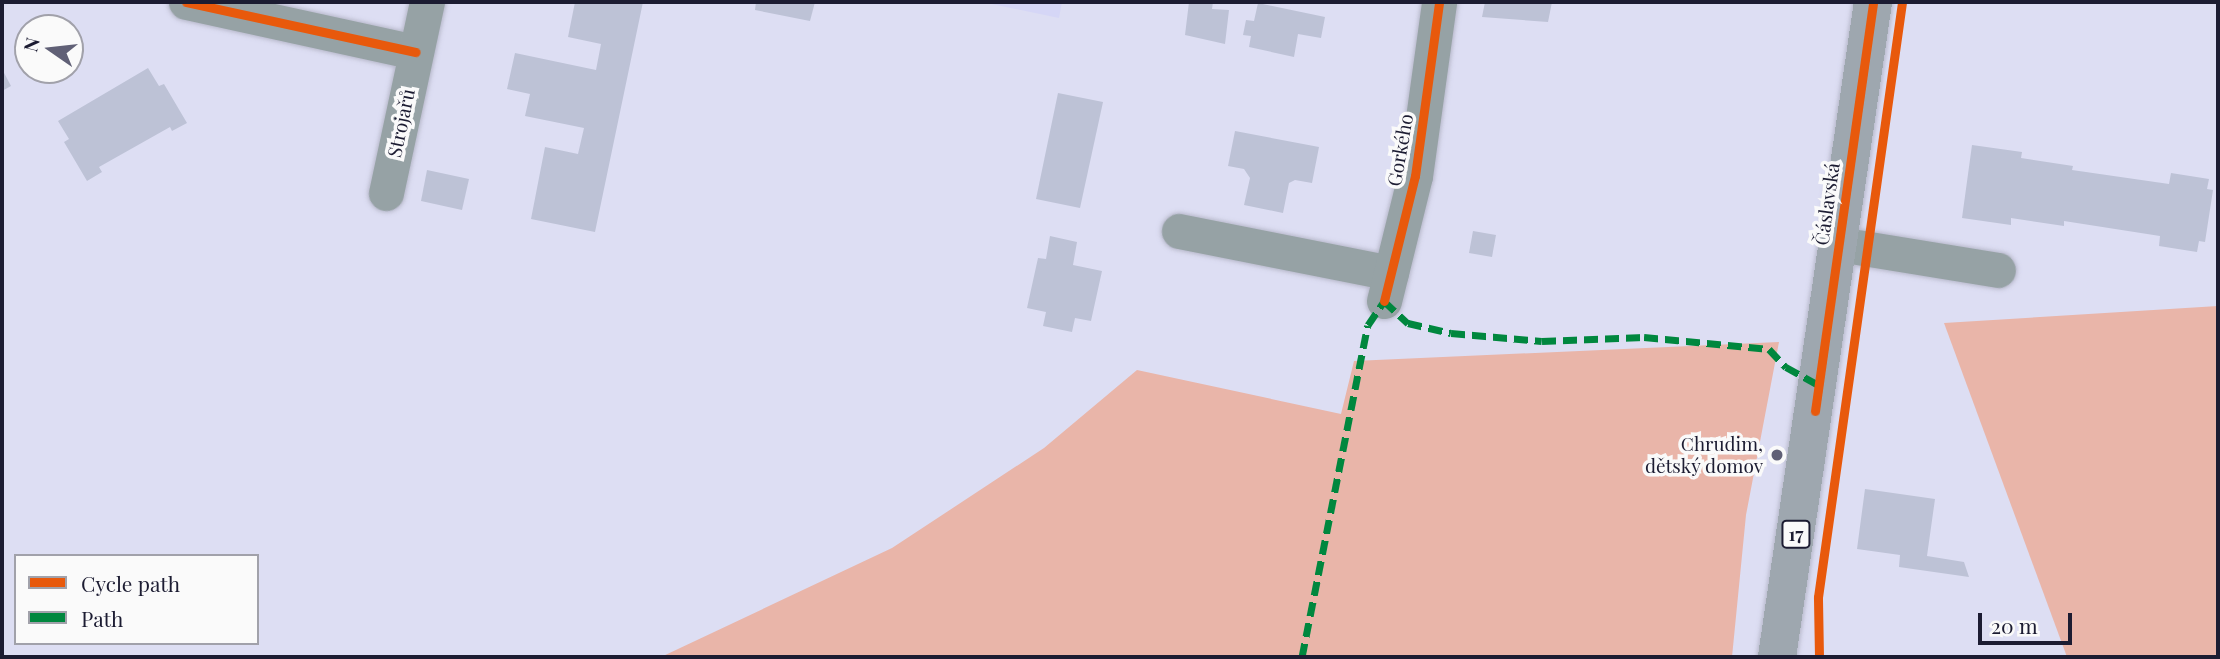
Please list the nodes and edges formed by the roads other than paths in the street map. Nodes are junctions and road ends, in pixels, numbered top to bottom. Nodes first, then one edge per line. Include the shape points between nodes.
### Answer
1 (186, 2) edge
2 (427, 2) edge
3 (1439, 2) edge
4 (1873, 2) edge
5 (416, 52) junction
6 (387, 193) dead end
7 (1179, 231) dead end
8 (1839, 244) junction
9 (1998, 270) dead end
10 (1777, 657) edge

1 - 5 street
2 - 5 street, Strojařů
3 - 7 street, Gorkého via 1415,176 1388,287
4 - 8 main road, Čáslavská / 17
5 - 6 street, Strojařů
8 - 9 street
8 - 10 main road, Čáslavská / 17

